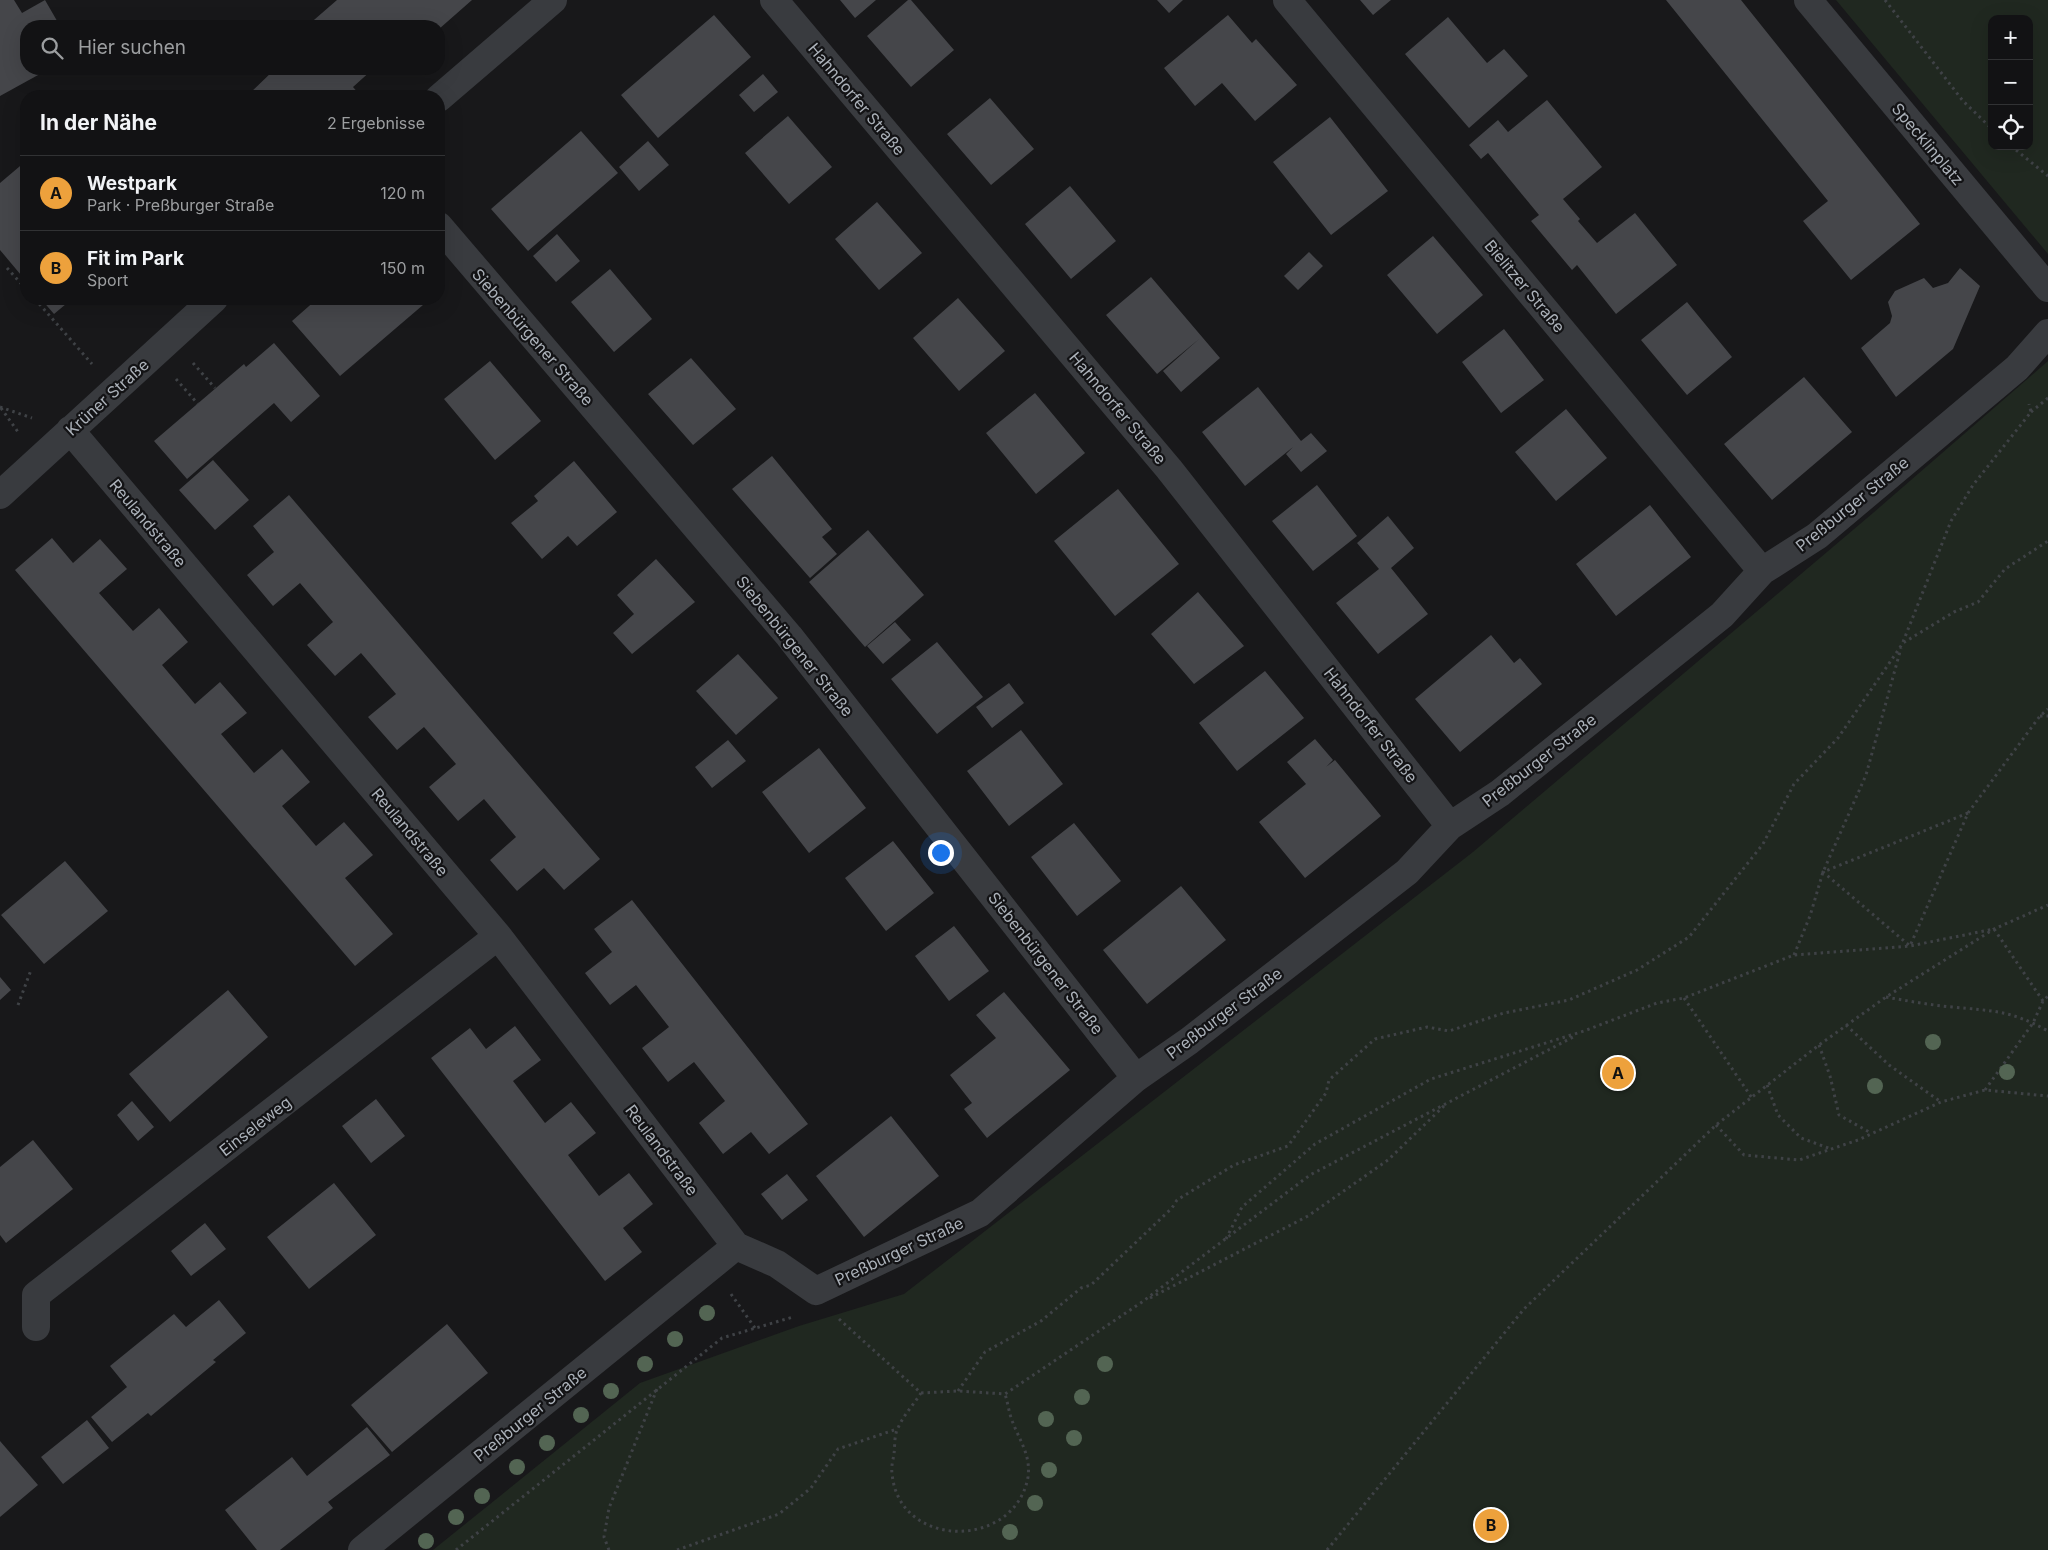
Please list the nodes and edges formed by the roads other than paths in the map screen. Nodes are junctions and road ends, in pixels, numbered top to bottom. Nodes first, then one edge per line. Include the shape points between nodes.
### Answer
1 (553, 0) edge
2 (774, 0) edge
3 (1287, 0) edge
4 (1808, 0) edge
5 (445, 93) edge
6 (445, 233) edge
7 (2048, 288) edge
8 (207, 305) edge
9 (2048, 333) edge
10 (70, 430) junction
11 (0, 495) edge
12 (1762, 571) junction
13 (1450, 826) junction
14 (498, 936) junction
15 (1136, 1078) junction
16 (736, 1246) junction
17 (36, 1327) dead end
18 (362, 1550) edge

1 - 5 street
2 - 13 street, Hahndorfer Straße via 1169,469
3 - 12 street, Bielitzer Straße
4 - 7 street, Specklinplatz
6 - 15 street, Siebenbürgener Straße via 789,636
8 - 10 street, Krüner Straße
9 - 12 street, Preßburger Straße via 2017,368 1816,536
10 - 11 street, Krüner Straße
10 - 14 street, Reulandstraße
12 - 13 street, Preßburger Straße via 1722,616 1500,793
13 - 15 street, Preßburger Straße via 1407,872 1190,1041
14 - 16 street, Reulandstraße
14 - 17 street, Einseleweg via 36,1295
15 - 16 street, Preßburger Straße via 980,1213 816,1291 777,1264
16 - 18 street, Preßburger Straße

